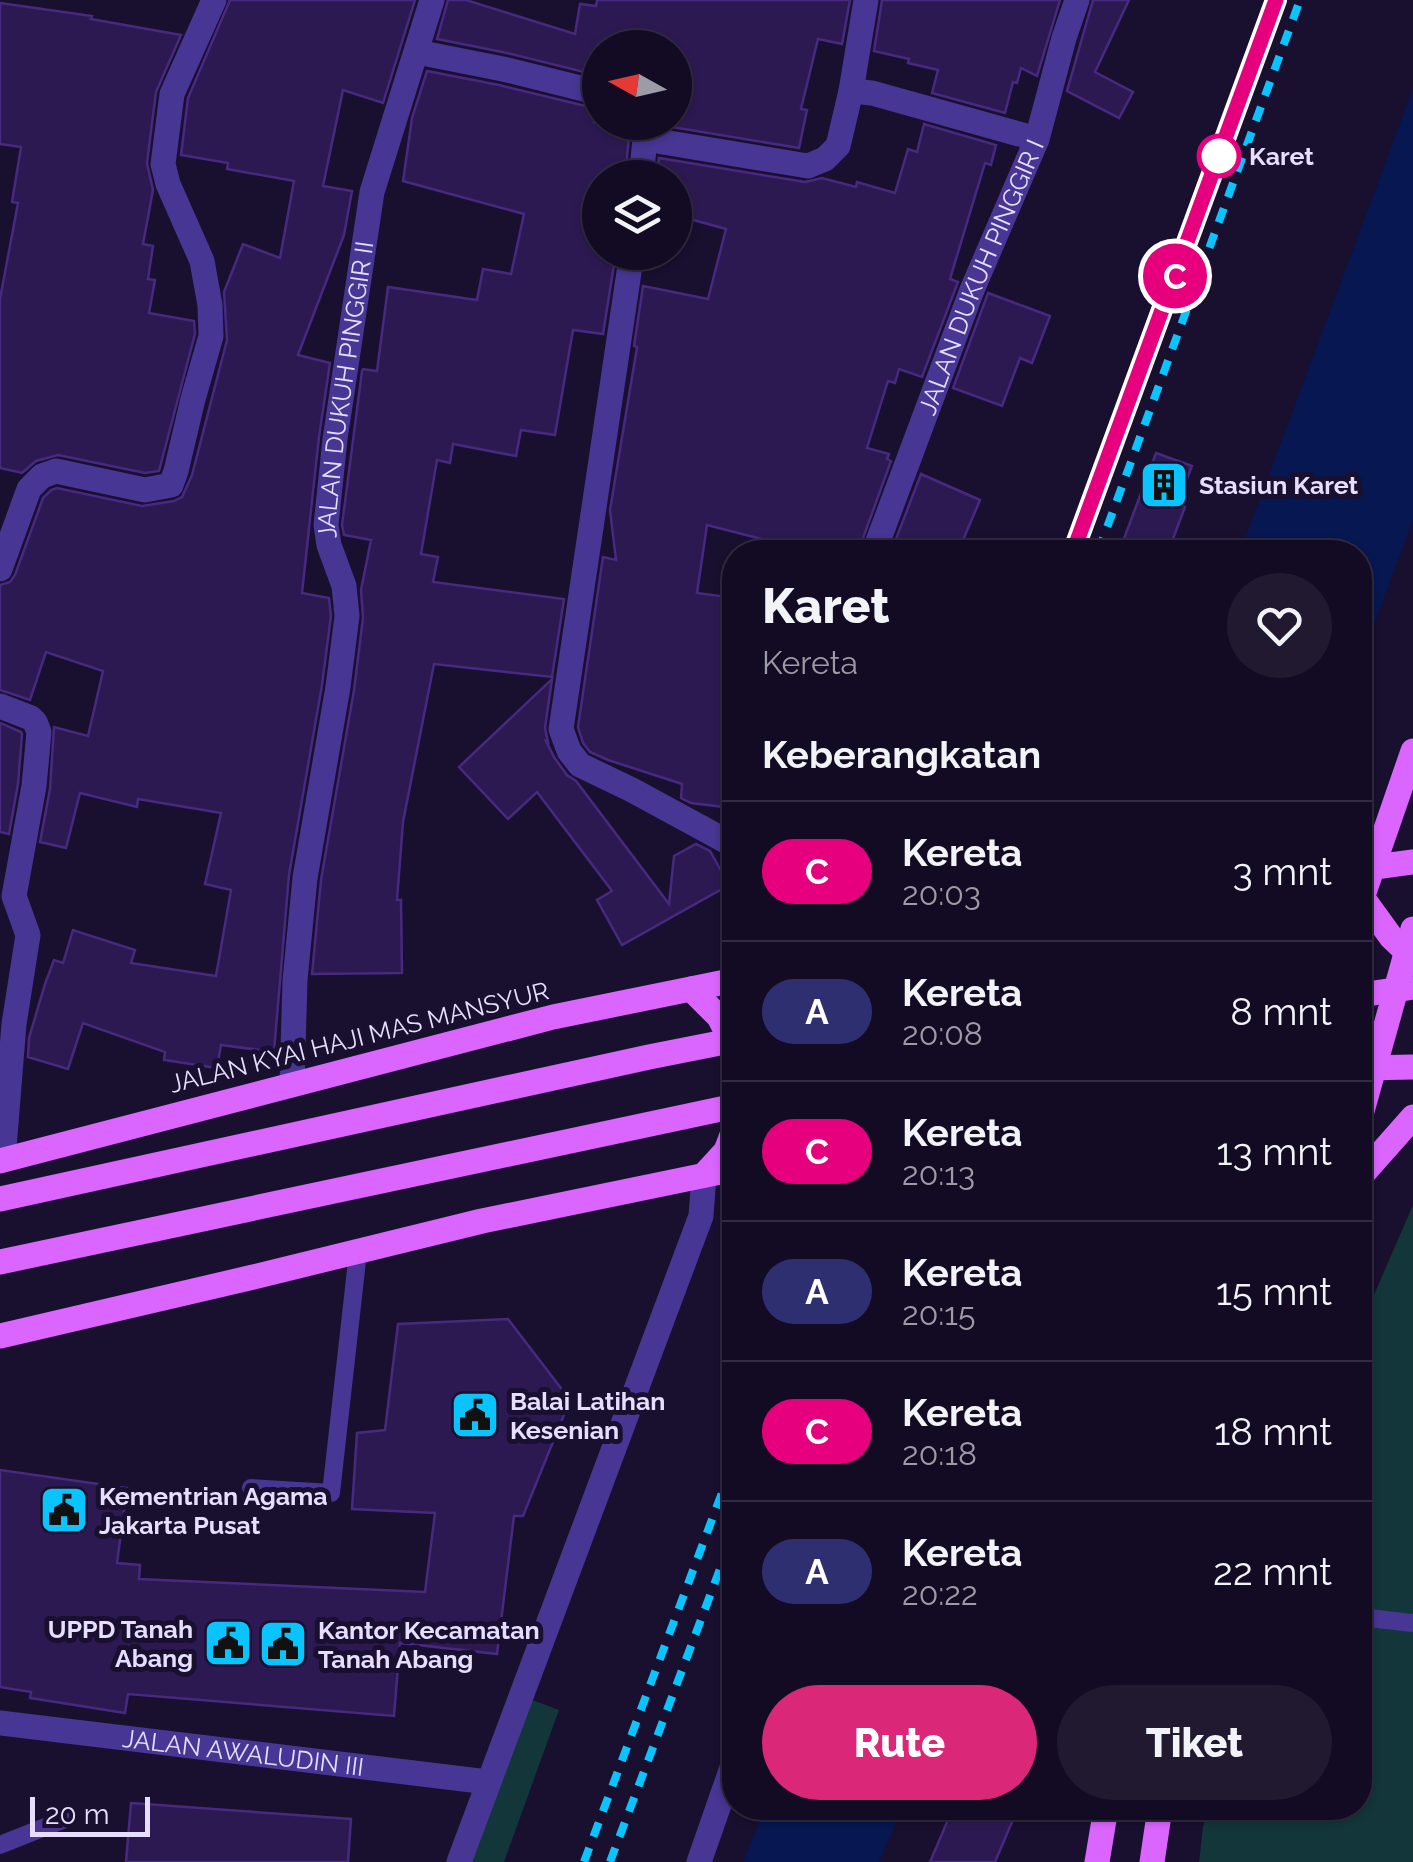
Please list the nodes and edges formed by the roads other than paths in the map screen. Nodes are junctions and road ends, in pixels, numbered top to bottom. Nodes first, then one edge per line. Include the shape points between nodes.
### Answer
1 (214, 0) edge
2 (432, 0) edge
3 (866, 0) edge
4 (1077, 0) edge
5 (417, 52) junction
6 (582, 88) edge
7 (851, 90) junction
8 (1037, 139) junction
9 (687, 140) edge
10 (629, 270) edge
11 (878, 540) edge
12 (0, 569) edge
13 (0, 706) edge
14 (1413, 752) edge
15 (722, 839) edge
16 (1372, 853) edge
17 (1413, 862) edge
18 (1372, 867) edge
19 (1372, 915) edge
20 (1372, 933) edge
21 (1411, 941) edge
22 (722, 983) edge
23 (1413, 987) edge
24 (691, 989) junction
25 (1372, 993) edge
26 (722, 1023) edge
27 (722, 1043) edge
28 (1372, 1044) edge
29 (1372, 1064) edge
30 (1413, 1067) edge
31 (292, 1084) junction
32 (722, 1109) edge
33 (1413, 1117) edge
34 (722, 1155) edge
35 (2, 1160) edge
36 (1372, 1163) edge
37 (722, 1172) edge
38 (704, 1175) junction
39 (0, 1200) edge
40 (358, 1252) junction
41 (0, 1262) edge
42 (0, 1336) edge
43 (251, 1488) dead end
44 (1372, 1619) edge
45 (1413, 1624) edge
46 (0, 1723) edge
47 (488, 1782) junction
48 (722, 1797) edge
49 (68, 1818) dead end
50 (1104, 1820) edge
51 (1158, 1820) edge
52 (0, 1845) edge
53 (459, 1862) edge
54 (699, 1862) edge
55 (1097, 1862) edge
56 (1152, 1862) edge

1 - 12 street via 172,94 163,164 202,262 210,305 211,336 176,472 170,484 145,490 56,471 42,476 29,488
2 - 5 street, JALAN DUKUH PINGGIR II
3 - 7 street
4 - 8 street, JALAN DUKUH PINGGIR I
5 - 6 street
5 - 31 street, JALAN DUKUH PINGGIR II via 372,192 335,439 326,525 347,616 305,878
7 - 8 street
7 - 9 street via 838,146 808,166
8 - 11 street, JALAN DUKUH PINGGIR I
10 - 15 street via 561,729 580,765
13 - 35 street via 31,718 39,732 14,896 28,936
14 - 16 main road
17 - 18 main road
19 - 21 main road via 1391,938
20 - 21 main road
21 - 28 main road
22 - 24 main road, JALAN KYAI HAJI MAS MANSYUR
23 - 25 main road
24 - 26 main road
24 - 31 main road, JALAN KYAI HAJI MAS MANSYUR
27 - 39 main road
29 - 30 main road
31 - 35 main road, JALAN KYAI HAJI MAS MANSYUR
32 - 41 main road
33 - 36 main road
34 - 38 main road
37 - 38 main road
38 - 40 main road
38 - 47 street via 701,1216
40 - 42 main road
40 - 43 lane via 331,1493
44 - 45 lane
46 - 47 street, JALAN AWALUDIN III
47 - 53 street
48 - 54 street
49 - 52 lane
50 - 55 main road
51 - 56 main road

